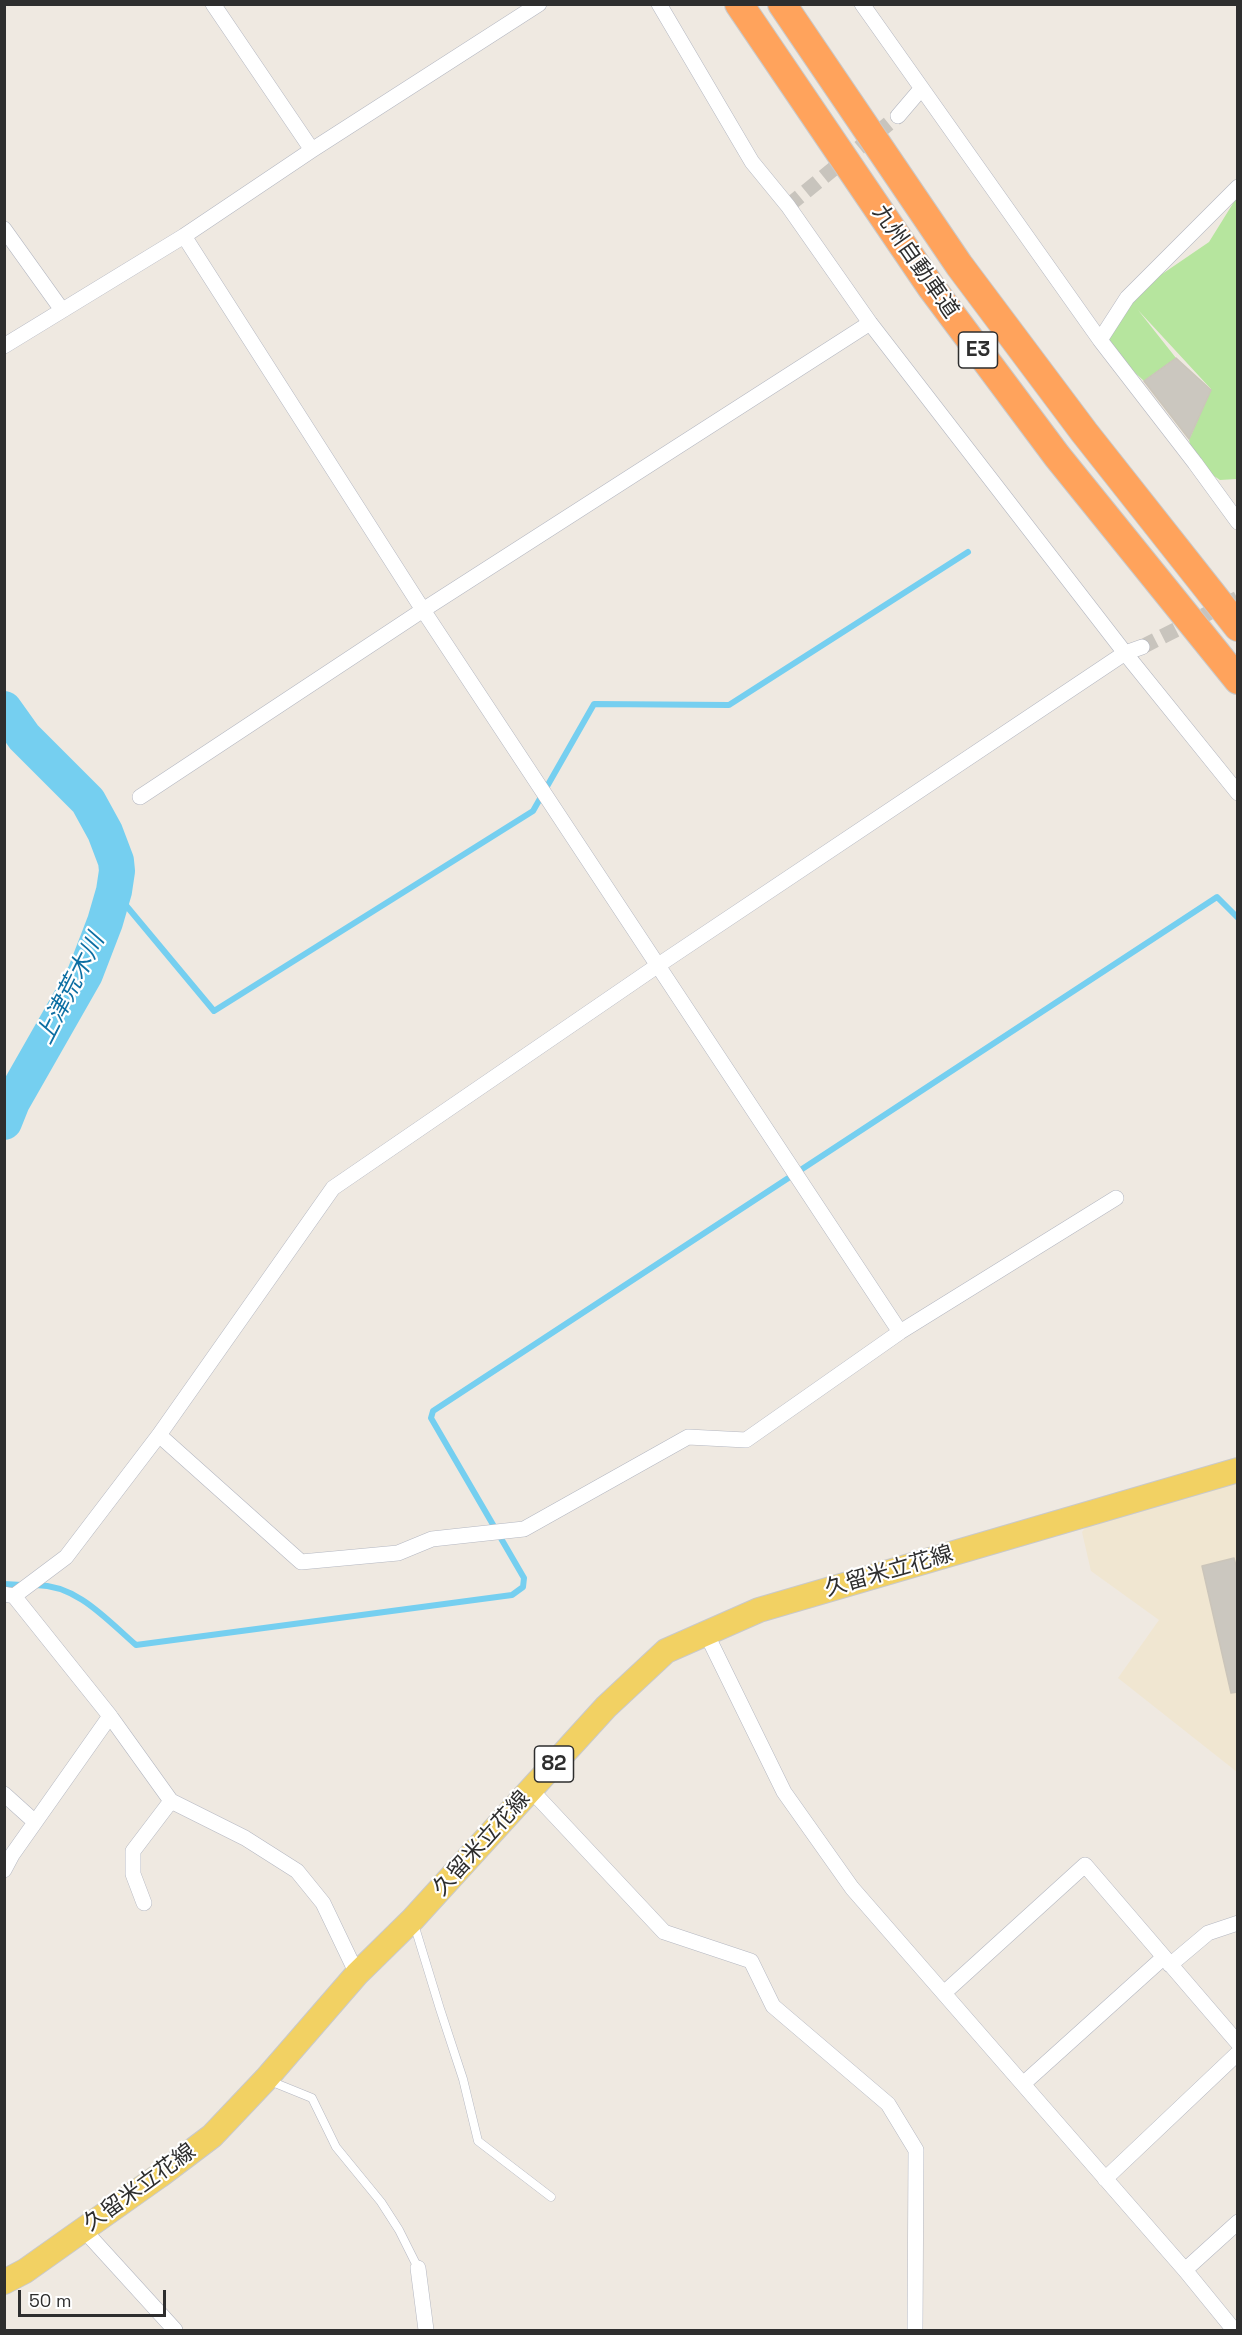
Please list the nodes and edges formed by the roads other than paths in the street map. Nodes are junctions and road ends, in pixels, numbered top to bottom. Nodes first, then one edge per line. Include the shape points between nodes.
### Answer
1 (213, 4) edge
2 (539, 4) edge
3 (659, 4) edge
4 (739, 4) edge
5 (782, 4) edge
6 (862, 4) edge
7 (921, 89) junction
8 (898, 116) tunnel mouth
9 (312, 150) junction
10 (1238, 187) edge
11 (4, 229) edge
12 (184, 236) junction
13 (62, 310) junction
14 (870, 323) junction
15 (1100, 340) junction
16 (4, 346) edge
17 (1238, 522) edge
18 (423, 610) junction
19 (1238, 627) edge
20 (1142, 647) tunnel mouth
21 (1125, 653) junction
22 (1238, 680) edge
23 (1238, 793) edge
24 (140, 797) dead end
25 (657, 966) junction
26 (1116, 1198) dead end
27 (900, 1332) junction
28 (159, 1435) junction
29 (1238, 1470) edge
30 (9, 1595) edge
31 (706, 1633) junction
32 (110, 1716) junction
33 (531, 1790) junction
34 (4, 1794) edge
35 (171, 1801) junction
36 (35, 1822) junction
37 (4, 1870) edge
38 (144, 1903) dead end
39 (413, 1919) junction
40 (1238, 1923) edge
41 (1167, 1961) junction
42 (357, 1974) junction
43 (944, 1993) junction
44 (1238, 2043) edge
45 (1238, 2053) edge
46 (266, 2079) junction
47 (1023, 2084) junction
48 (1105, 2179) junction
49 (551, 2197) dead end
50 (1238, 2222) edge
51 (83, 2229) junction
52 (418, 2268) joint
53 (1185, 2270) junction
54 (4, 2282) edge
55 (175, 2331) edge
56 (426, 2331) edge
57 (915, 2331) edge
58 (1234, 2331) edge

1 - 9 street
2 - 9 street
3 - 14 street via 752,162 788,206
4 - 22 highway, 九州自動車道 / E3 via 931,287 1057,456
5 - 19 highway, 九州自動車道 / E3 via 959,265
6 - 7 street
7 - 8 street
7 - 15 street
9 - 12 street
10 - 15 street via 1127,298
11 - 13 street
12 - 13 street
12 - 18 street
13 - 16 street
14 - 18 street
14 - 21 street
15 - 17 street
18 - 24 street
18 - 25 street
20 - 21 street
21 - 23 street
21 - 25 street
25 - 27 street
25 - 28 street via 333,1188
26 - 27 street
27 - 28 street via 746,1440 688,1437 524,1529 432,1539 398,1553 301,1562
28 - 30 street via 66,1557
29 - 31 main road, 久留米立花線 / 82 via 759,1610
30 - 32 street
31 - 33 main road, 久留米立花線 / 82 via 666,1651 606,1707
31 - 43 street via 784,1792 852,1888
32 - 35 street
32 - 36 street
33 - 39 main road, 久留米立花線 / 82
33 - 57 street via 664,1932 751,1961 773,2006 888,2104 916,2150
34 - 36 street
35 - 38 street via 133,1851 133,1874
35 - 42 street via 245,1838 297,1871 323,1903
36 - 37 street
39 - 42 main road, 久留米立花線 / 82
39 - 49 lane via 464,2079 478,2141
40 - 41 street via 1208,1932
41 - 43 street via 1085,1865
41 - 44 street
41 - 47 street
42 - 46 main road, 久留米立花線 / 82
43 - 47 street
45 - 48 street
46 - 51 main road, 久留米立花線 / 82 via 212,2136
46 - 52 lane via 312,2098 336,2147 387,2211
47 - 48 street
48 - 53 street
50 - 53 street
51 - 54 main road, 久留米立花線 / 82
51 - 55 street
52 - 56 street
53 - 58 street

